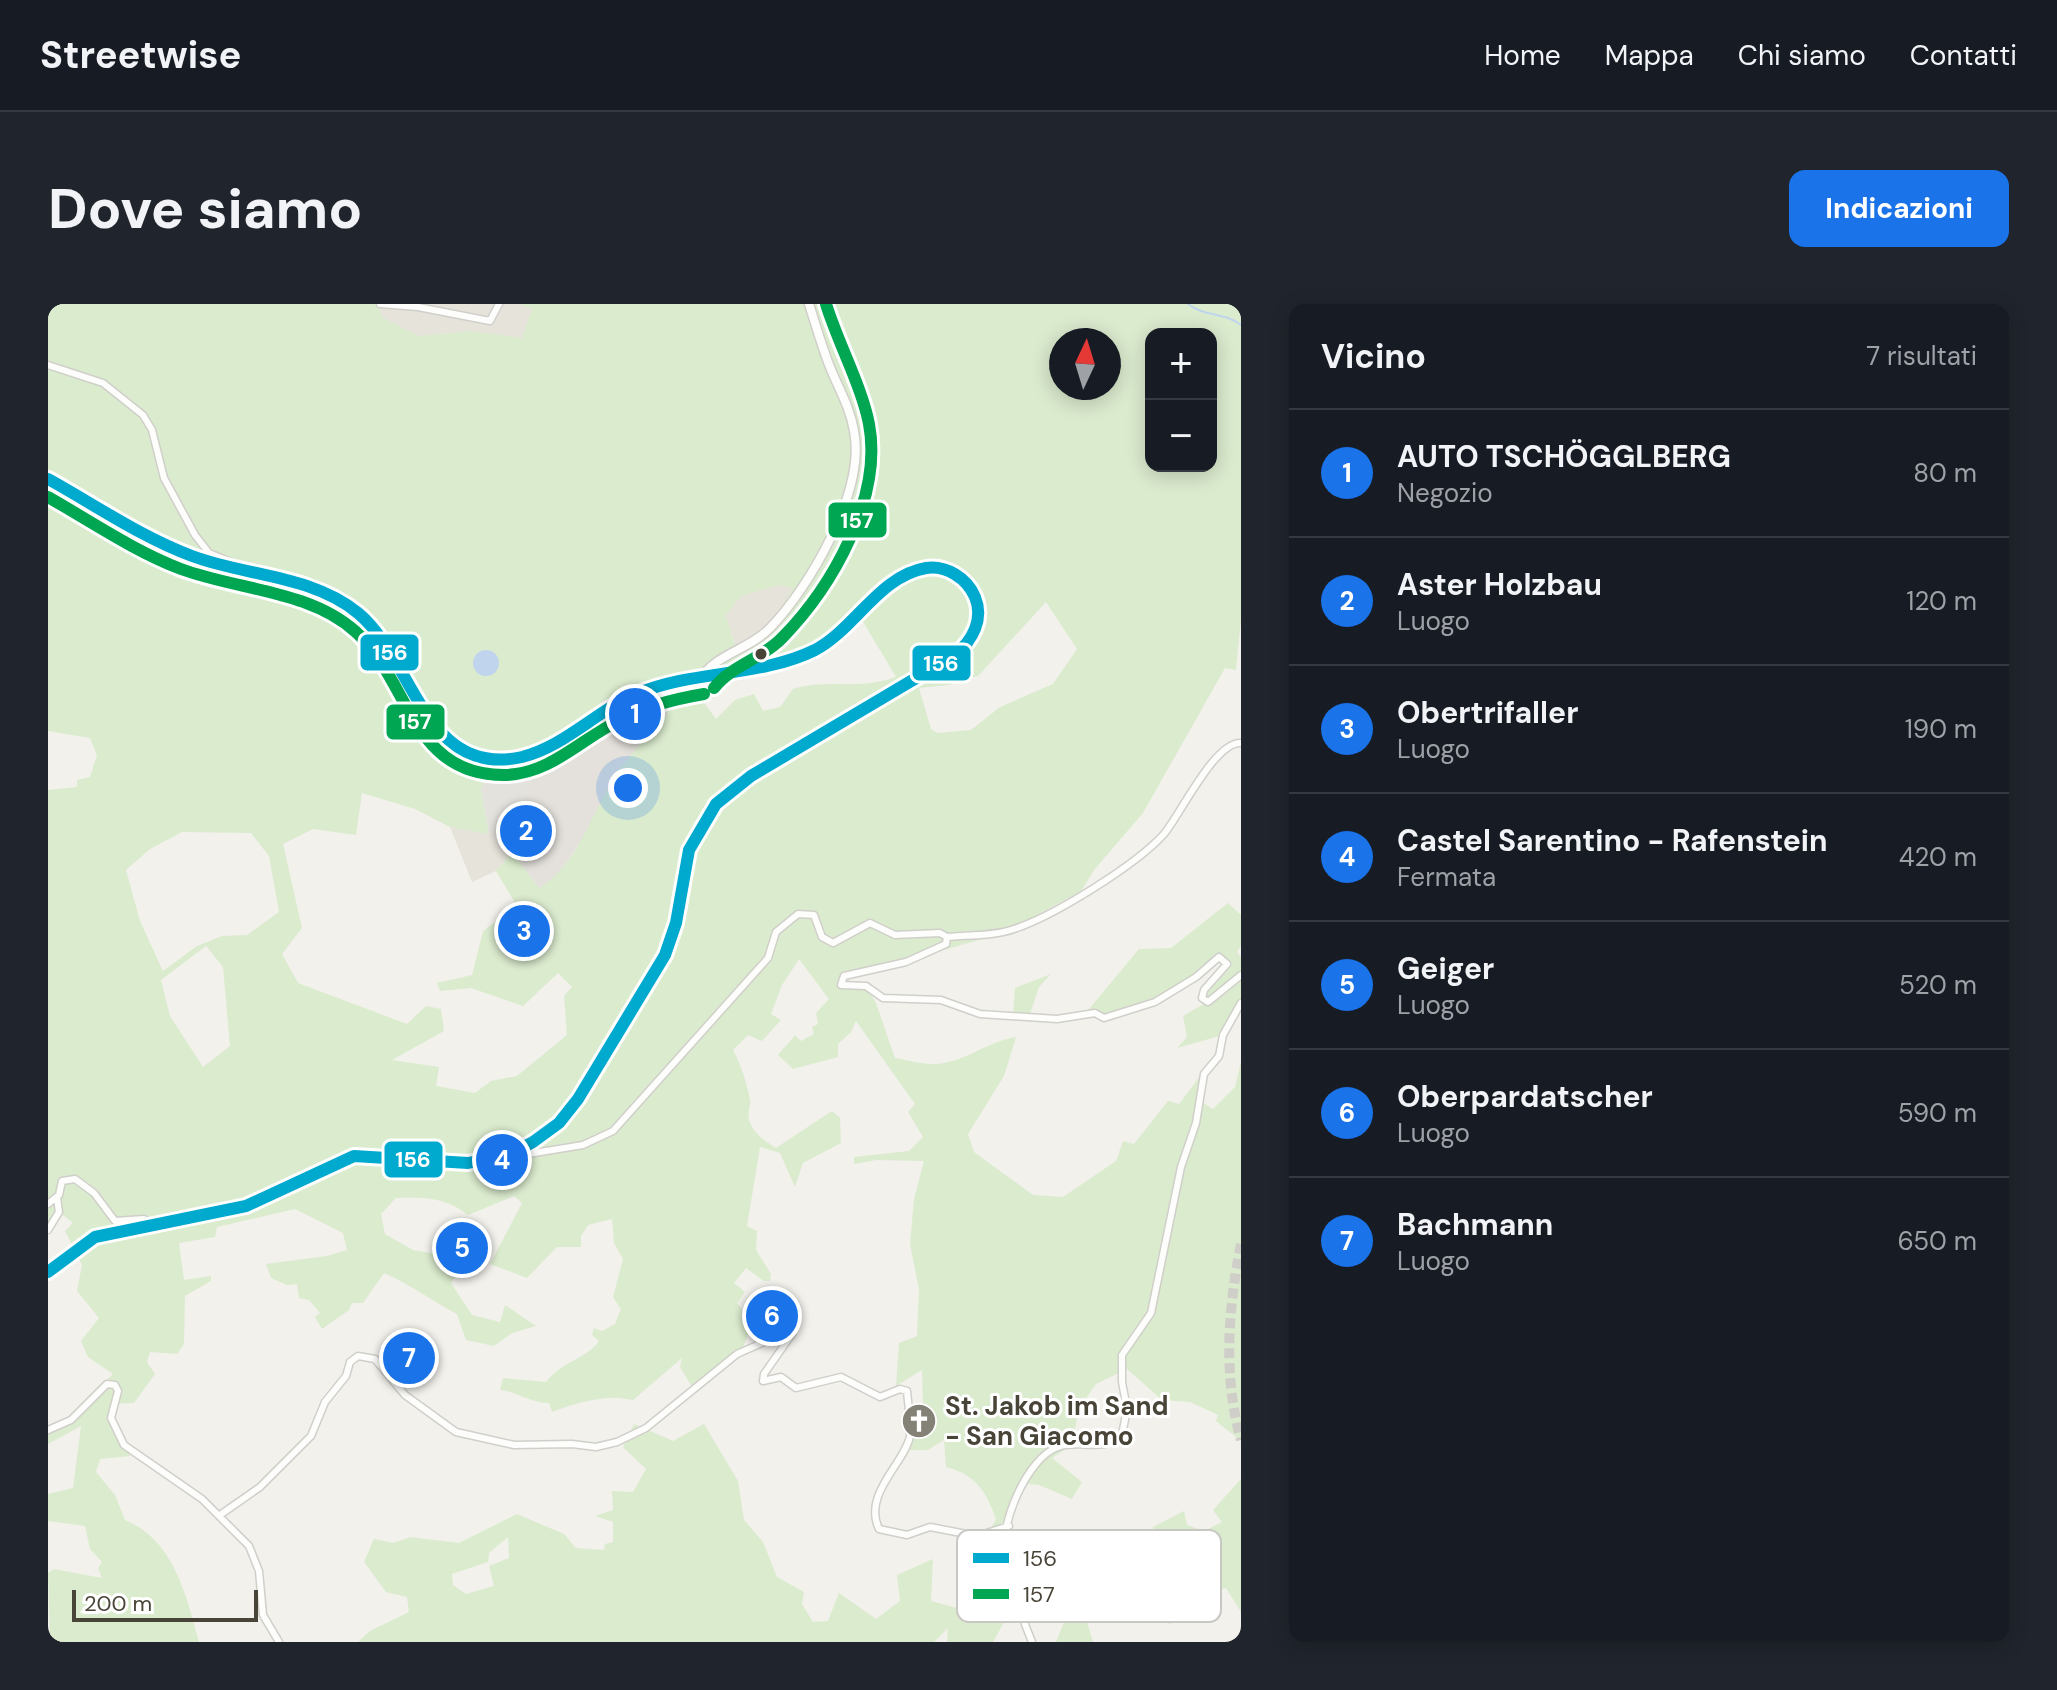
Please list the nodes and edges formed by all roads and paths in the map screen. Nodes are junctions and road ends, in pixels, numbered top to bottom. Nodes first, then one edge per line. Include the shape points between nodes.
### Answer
1 (380, 304) edge
2 (499, 304) edge
3 (809, 304) edge
4 (48, 365) edge
5 (48, 479) edge
6 (242, 572) junction
7 (701, 678) junction
8 (1241, 743) edge
9 (947, 937) junction
10 (1241, 975) edge
11 (1241, 1003) edge
12 (345, 1159) tunnel mouth
13 (487, 1161) junction
14 (57, 1198) junction
15 (261, 1200) tunnel mouth
16 (48, 1204) edge
17 (150, 1225) junction
18 (48, 1230) edge
19 (48, 1272) edge
20 (48, 1430) edge
21 (220, 1515) junction
22 (1009, 1526) junction
23 (996, 1530) edge
24 (1008, 1530) edge
25 (957, 1532) edge
26 (1025, 1622) edge
27 (279, 1642) edge
28 (1032, 1642) edge

1 - 2 street via 490,321
3 - 7 street via 852,419 857,459 853,479 833,534 779,618
4 - 6 street via 103,383 143,415 164,478 200,542
5 - 6 main road via 161,542
6 - 7 main road via 318,591 354,610 388,644 433,726 461,749 486,758 539,753 638,693
7 - 13 main road via 796,659 831,640 895,583 921,569 952,572 976,600 976,627 961,651 751,776 716,804 689,850 665,955 586,1088 544,1135
8 - 9 street via 1228,747 1164,834 1122,869 1014,930
9 - 10 street via 944,945 906,962 844,976 841,985 866,986 879,997 941,1000 980,1014 1057,1019 1095,1013 1104,1018 1155,1002 1219,957 1227,964 1202,998 1208,1002
9 - 13 street via 895,935 874,923 833,943 822,937 814,915 798,914 776,932 768,958 613,1131 583,1145 522,1155 502,1165
11 - 22 street via 1223,1035 1219,1056 1204,1074 1151,1313 1122,1355 1127,1409 1122,1435 1110,1444 1074,1443 1045,1454 1016,1493
12 - 13 main road via 376,1155 446,1163
14 - 16 street
14 - 17 street via 62,1181 75,1179 94,1193 115,1221 144,1219
14 - 18 street via 59,1212
15 - 17 main road
17 - 19 main road via 95,1237
20 - 21 street via 71,1420 93,1395 113,1383 118,1391 111,1418 124,1445
21 - 25 street via 260,1487 311,1436 325,1402 358,1356 375,1359 405,1395 456,1432 514,1445 596,1447 646,1428 737,1354 789,1331 792,1334 763,1381 781,1377 796,1388 841,1377 880,1397 907,1391 909,1438 882,1487 875,1515 879,1529 907,1535 930,1527
21 - 27 street via 255,1558 263,1615
22 - 23 street
22 - 24 street
26 - 28 street

